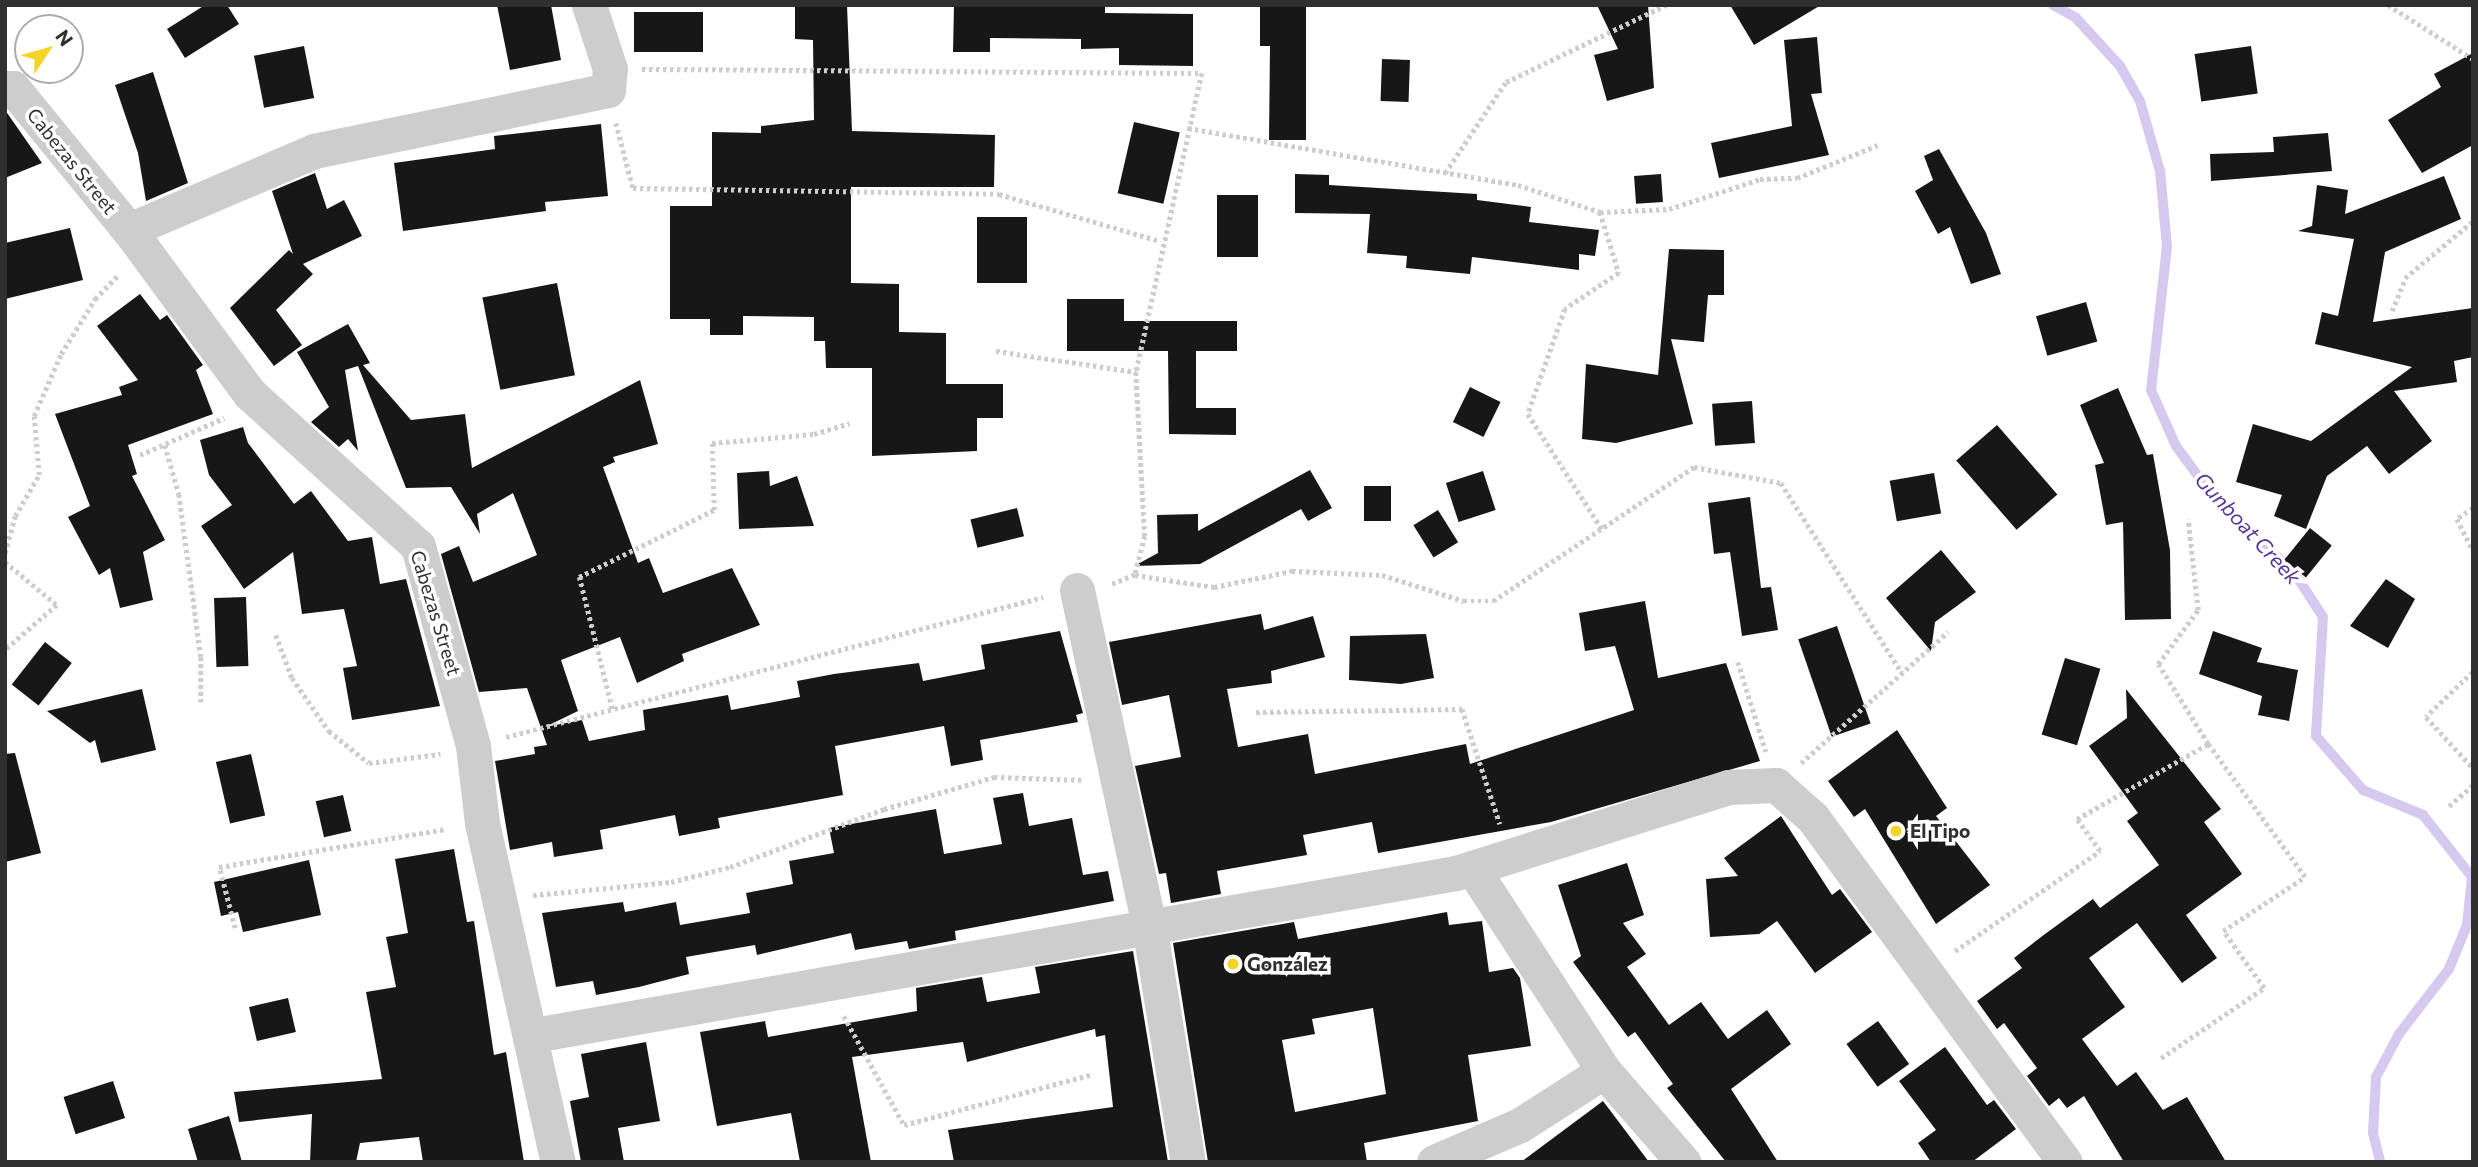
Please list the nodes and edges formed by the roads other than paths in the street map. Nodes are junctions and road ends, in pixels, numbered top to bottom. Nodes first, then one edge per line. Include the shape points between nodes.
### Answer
1 (589, 5) edge
2 (5, 88) edge
3 (136, 240) junction
4 (1077, 590) road end
5 (1472, 867) junction
6 (1149, 925) junction
7 (534, 1035) junction
8 (1604, 1071) junction
9 (558, 1162) edge
10 (1188, 1162) edge
11 (1434, 1162) edge
12 (1682, 1162) edge
13 (2065, 1162) edge

1 - 3 street via 609,79 314,151
2 - 3 street, Cabezas Street via 13,88
3 - 7 street, Cabezas Street via 249,393 418,546 473,747 482,823
4 - 6 street
5 - 6 street
5 - 8 street
5 - 13 street via 1728,787 1776,785 1813,818
6 - 7 street
6 - 10 street
7 - 9 street, Cabezas Street
8 - 11 street via 1520,1125
8 - 12 street

